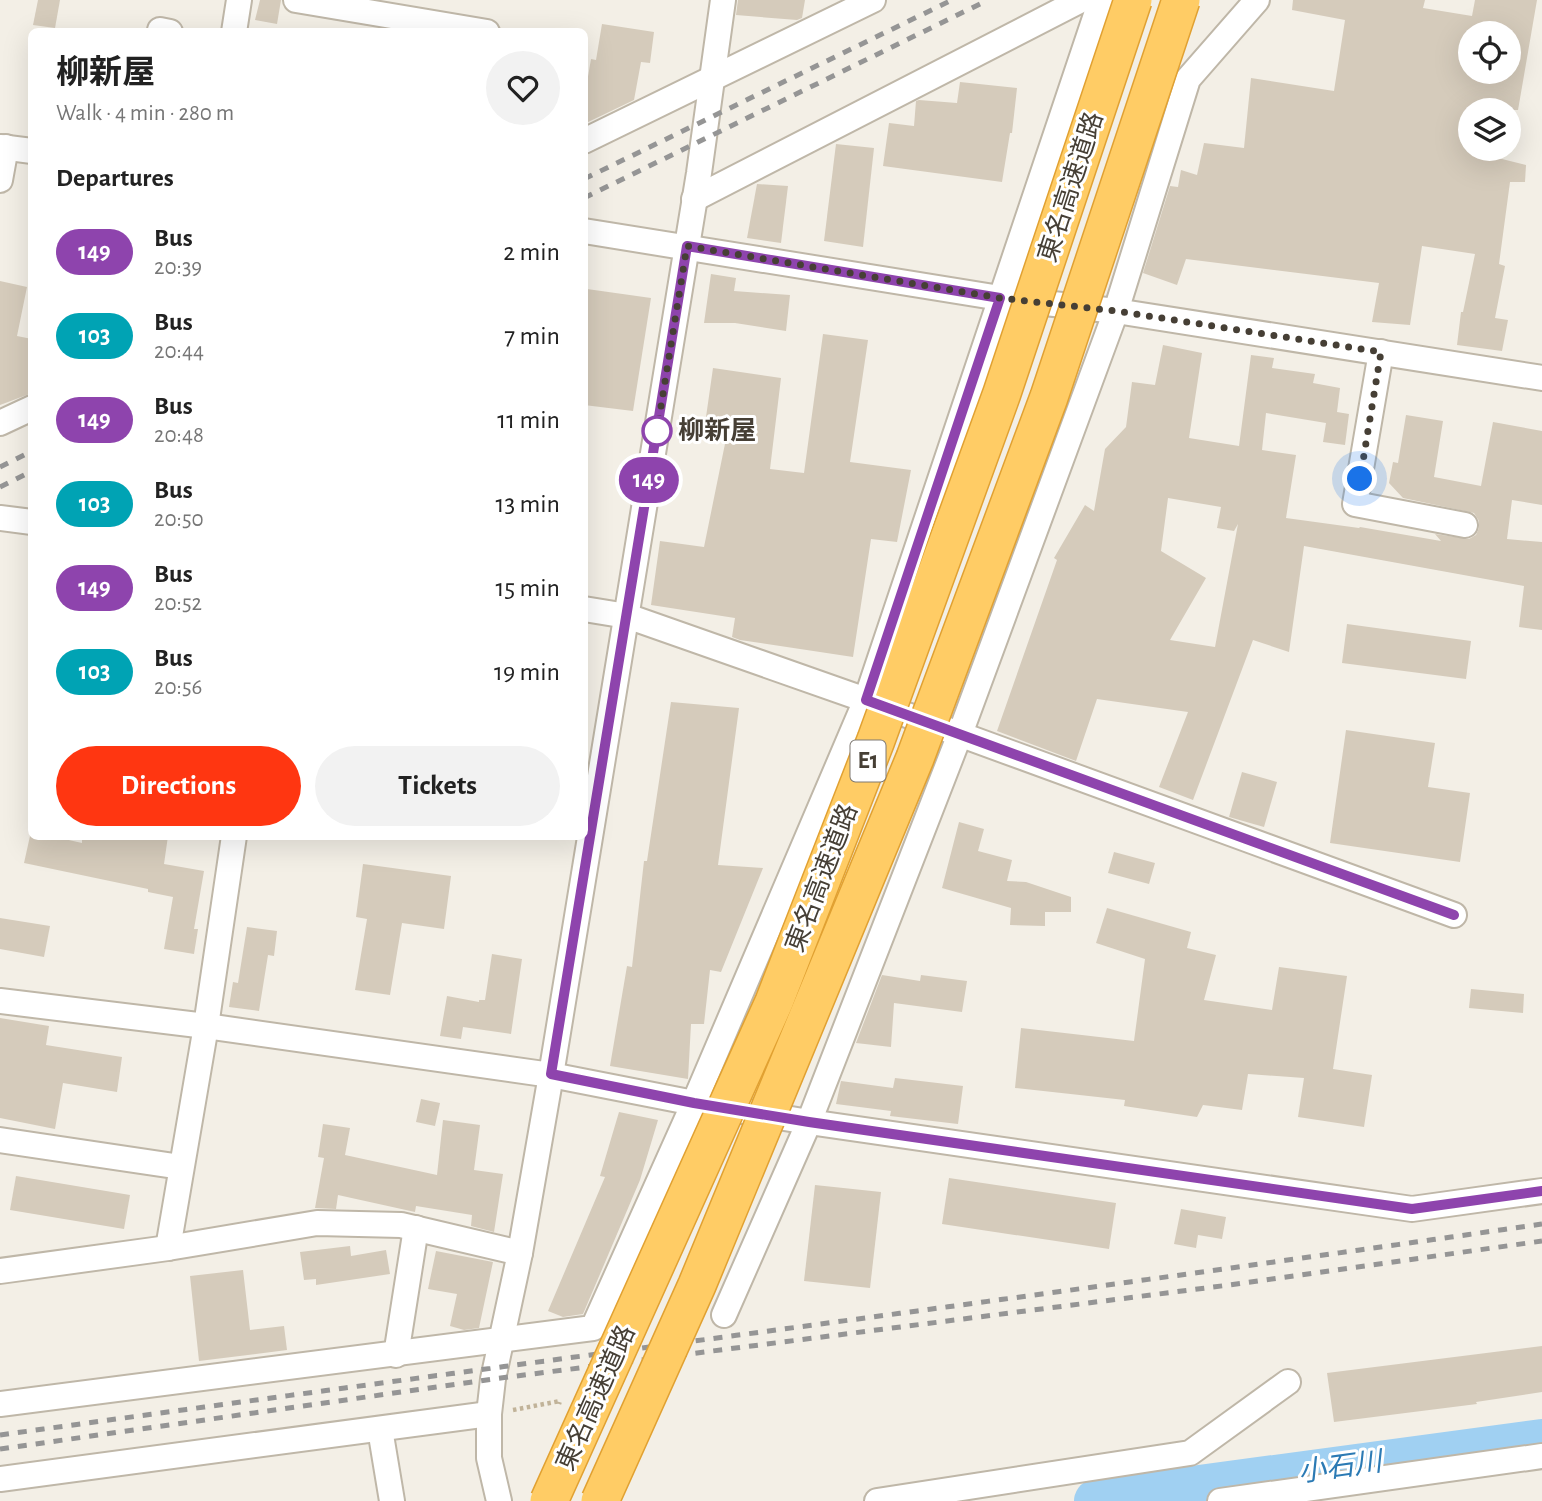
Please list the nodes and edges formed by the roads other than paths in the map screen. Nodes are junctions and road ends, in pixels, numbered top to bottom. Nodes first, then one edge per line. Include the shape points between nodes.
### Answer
1 (239, 0) edge
2 (296, 0) edge
3 (723, 0) edge
4 (873, 0) edge
5 (1081, 0) edge
6 (1101, 0) edge
7 (1133, 0) edge
8 (1181, 0) edge
9 (1257, 0) edge
10 (235, 28) edge
11 (463, 28) edge
12 (711, 78) junction
13 (588, 139) edge
14 (3, 147) edge
15 (28, 150) edge
16 (0, 180) edge
17 (694, 199) junction
18 (588, 232) edge
19 (687, 246) junction
20 (1000, 298) junction
21 (1116, 311) junction
22 (1381, 352) junction
23 (1542, 378) edge
24 (28, 410) edge
25 (0, 423) edge
26 (0, 518) edge
27 (28, 522) edge
28 (1465, 525) dead end
29 (588, 611) edge
30 (627, 616) junction
31 (866, 700) junction
32 (960, 734) junction
33 (233, 840) edge
34 (1454, 915) dead end
35 (0, 1000) edge
36 (206, 1026) junction
37 (551, 1074) junction
38 (694, 1103) junction
39 (809, 1122) junction
40 (0, 1140) edge
41 (181, 1167) junction
42 (1542, 1191) edge
43 (416, 1228) junction
44 (168, 1248) junction
45 (520, 1253) junction
46 (0, 1270) edge
47 (724, 1315) dead end
48 (501, 1341) junction
49 (396, 1354) junction
50 (1288, 1382) dead end
51 (0, 1404) edge
52 (489, 1414) junction
53 (380, 1429) junction
54 (1542, 1456) edge
55 (0, 1479) edge
56 (393, 1501) edge
57 (499, 1501) edge
58 (549, 1501) edge
59 (600, 1501) edge
60 (877, 1501) edge
61 (1220, 1501) edge

1 - 10 street
2 - 11 street
3 - 12 street
4 - 12 street
5 - 17 street
6 - 20 street
7 - 58 highway, 東名高速道路 / E1, bridge via 1002,393 774,1002
8 - 59 highway, 東名高速道路 / E1, bridge via 1049,397 915,758 702,1272
9 - 21 street via 1188,79
12 - 13 street
12 - 17 street
14 - 15 street
14 - 16 street
17 - 19 street
18 - 19 street
19 - 20 street
19 - 30 street
20 - 21 street
20 - 31 street
21 - 22 street
21 - 32 street
22 - 23 street
22 - 28 street via 1355,504
24 - 25 street
26 - 27 street
29 - 30 street
30 - 31 street
30 - 37 street
31 - 32 street
31 - 38 street
32 - 34 street
32 - 39 street
33 - 36 street
35 - 36 street
36 - 37 street
36 - 41 street
37 - 38 street
37 - 45 street
38 - 39 street
38 - 48 street via 593,1328
39 - 42 street via 1412,1209
39 - 47 street
40 - 41 street
41 - 44 street
43 - 44 street via 317,1223
43 - 45 street
43 - 49 street
44 - 46 street
45 - 48 street
48 - 49 street
48 - 52 street
49 - 51 street
50 - 60 street via 1189,1453
52 - 53 street
52 - 57 street via 489,1458
53 - 55 street
53 - 56 street
54 - 61 street

